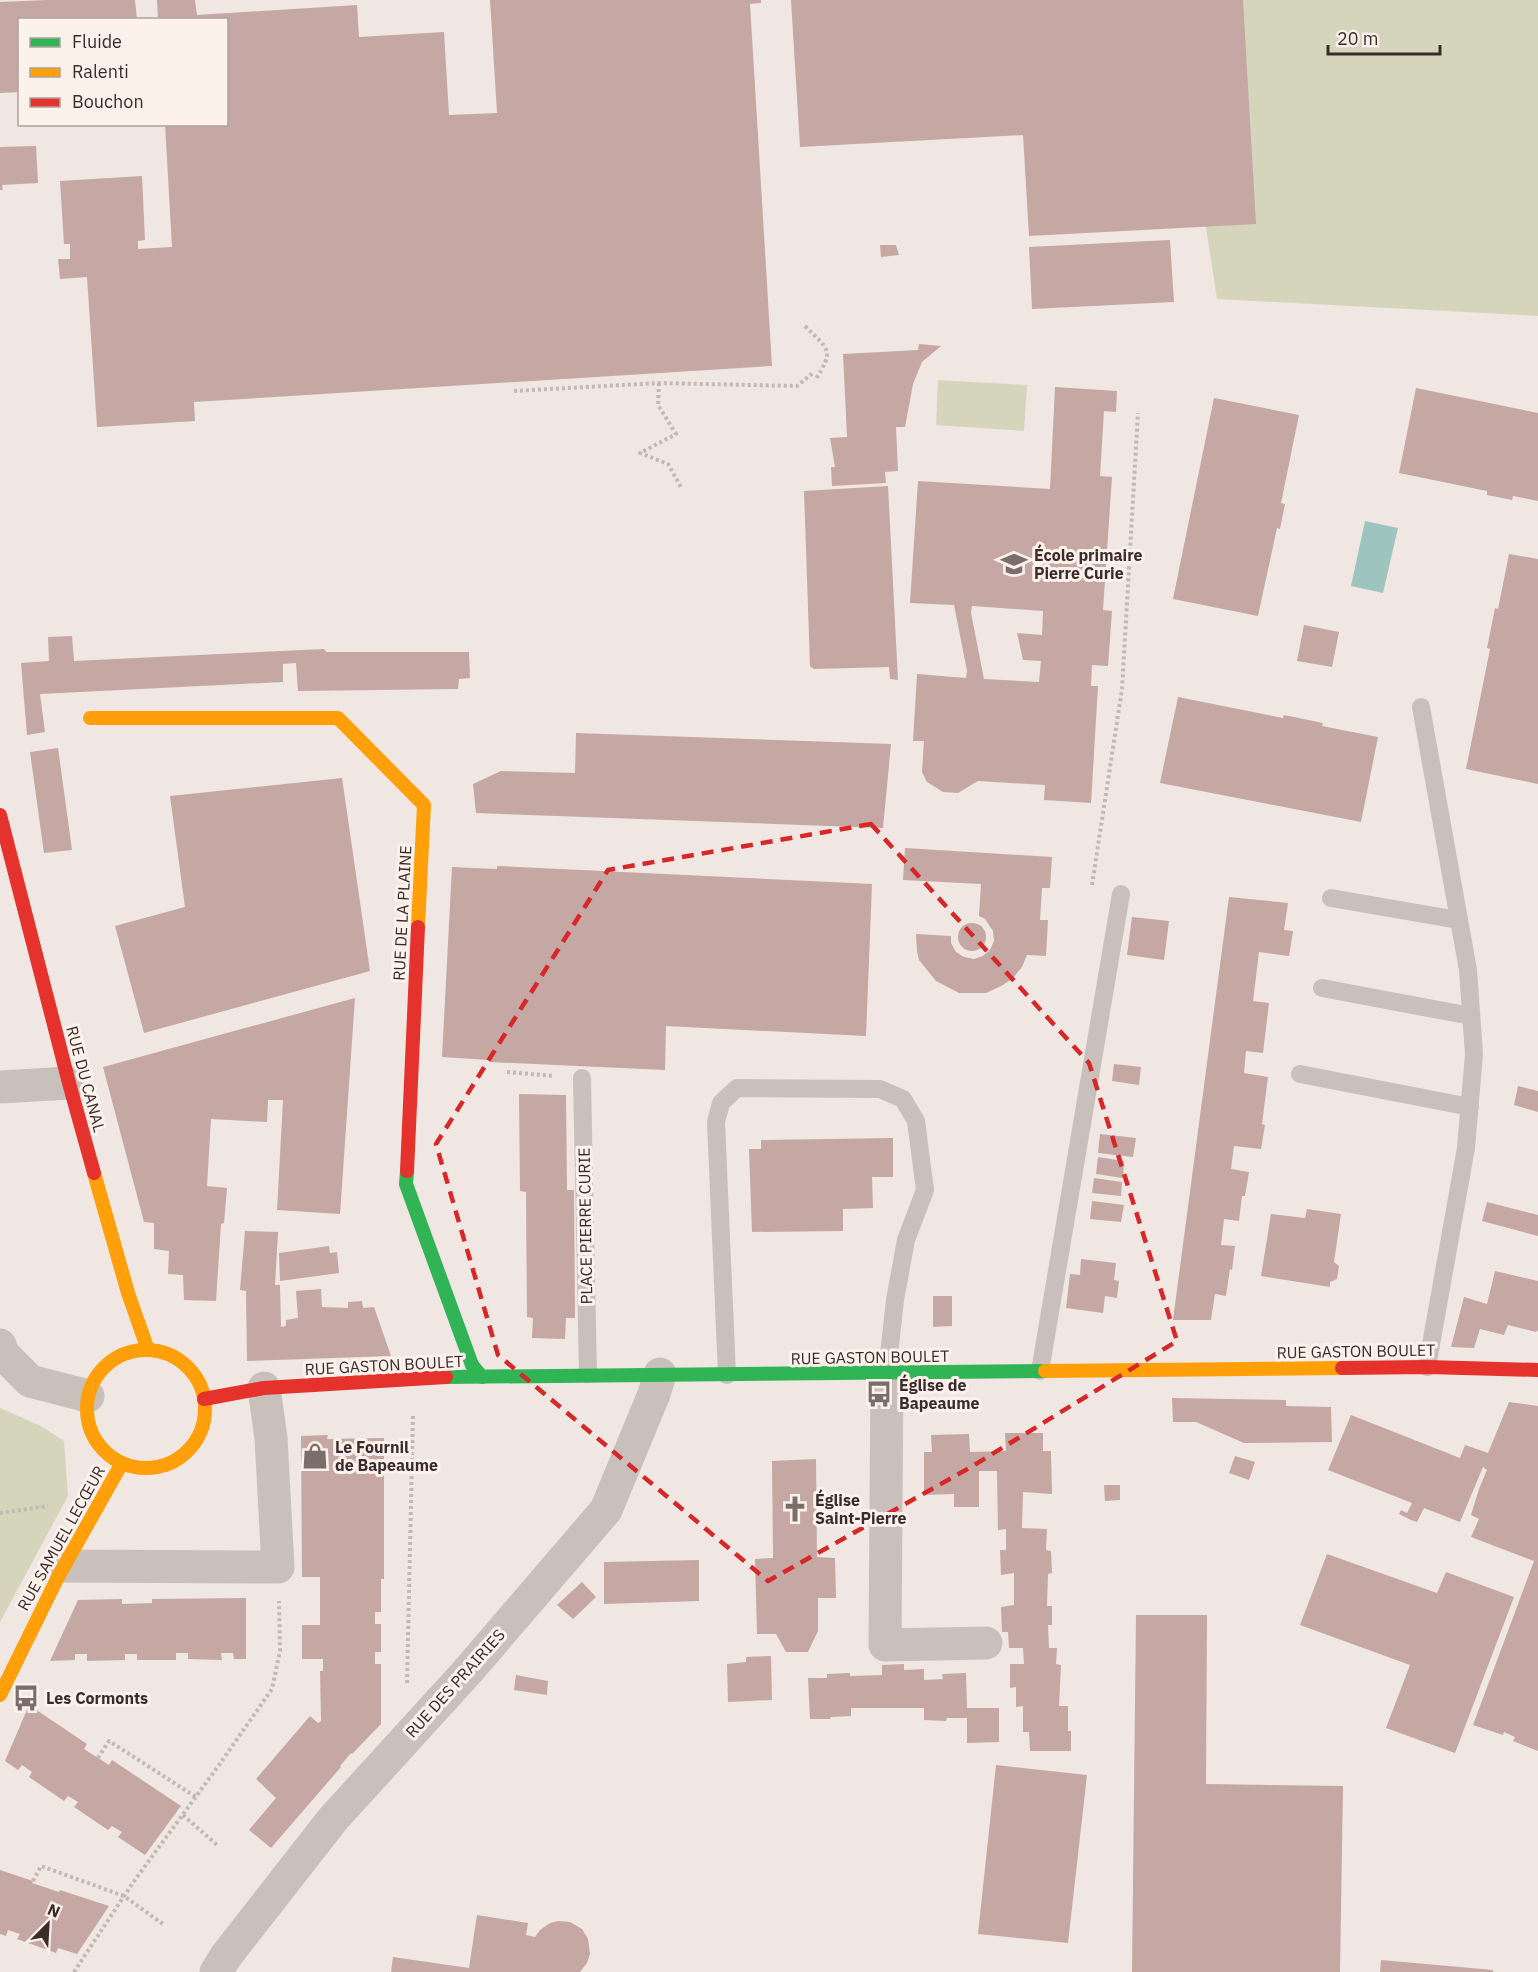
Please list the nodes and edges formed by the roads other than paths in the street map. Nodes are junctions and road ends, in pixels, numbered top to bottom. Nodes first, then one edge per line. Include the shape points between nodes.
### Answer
1 (1421, 708) dead end
2 (90, 718) dead end
3 (0, 815) edge
4 (1120, 894) dead end
5 (1331, 898) dead end
6 (1458, 920) junction
7 (1322, 988) dead end
8 (1471, 1016) junction
9 (1300, 1074) dead end
10 (582, 1078) road end
11 (69, 1083) junction
12 (0, 1087) edge
13 (1470, 1107) junction
14 (0, 1345) edge
15 (148, 1350) junction
16 (1427, 1367) junction
17 (1538, 1370) edge
18 (1040, 1371) junction
19 (887, 1373) junction
20 (588, 1374) junction
21 (660, 1374) junction
22 (727, 1375) junction
23 (482, 1377) junction
24 (264, 1388) junction
25 (88, 1396) junction
26 (204, 1399) junction
27 (122, 1463) junction
28 (63, 1566) junction
29 (986, 1643) dead end
30 (0, 1695) edge
31 (216, 1972) edge

1 - 6 lane
2 - 23 street, RUE DE LA PLAINE via 338,718 424,805 405,1184 472,1365
3 - 11 street, RUE DU CANAL
4 - 18 lane
5 - 6 lane
6 - 8 lane via 1468,970
7 - 8 lane
8 - 13 lane
9 - 13 lane
10 - 20 lane, PLACE PIERRE CURIE
11 - 12 street
11 - 15 street, RUE DU CANAL via 128,1293
13 - 16 lane via 1467,1148
14 - 25 street via 3,1354 30,1381
15 - 25 street via 124,1354 105,1366
15 - 26 street via 170,1355 189,1369
16 - 17 street, RUE GASTON BOULET
16 - 18 street, RUE GASTON BOULET
18 - 19 street, RUE GASTON BOULET
19 - 22 street, RUE GASTON BOULET
19 - 22 lane via 906,1240 925,1190 916,1121 903,1099 880,1089 737,1088 721,1103 716,1122
19 - 29 street via 885,1645
20 - 21 street, RUE GASTON BOULET
20 - 23 street, RUE GASTON BOULET
21 - 22 street, RUE GASTON BOULET
21 - 31 street, RUE DES PRAIRIES via 606,1510 333,1818
23 - 24 street, RUE GASTON BOULET
24 - 26 street, RUE GASTON BOULET
24 - 28 street via 271,1438 278,1567
25 - 27 street via 88,1419 96,1441
26 - 27 street via 200,1433 187,1452 156,1468
27 - 28 street, RUE SAMUEL LECŒUR
28 - 30 street, RUE SAMUEL LECŒUR

